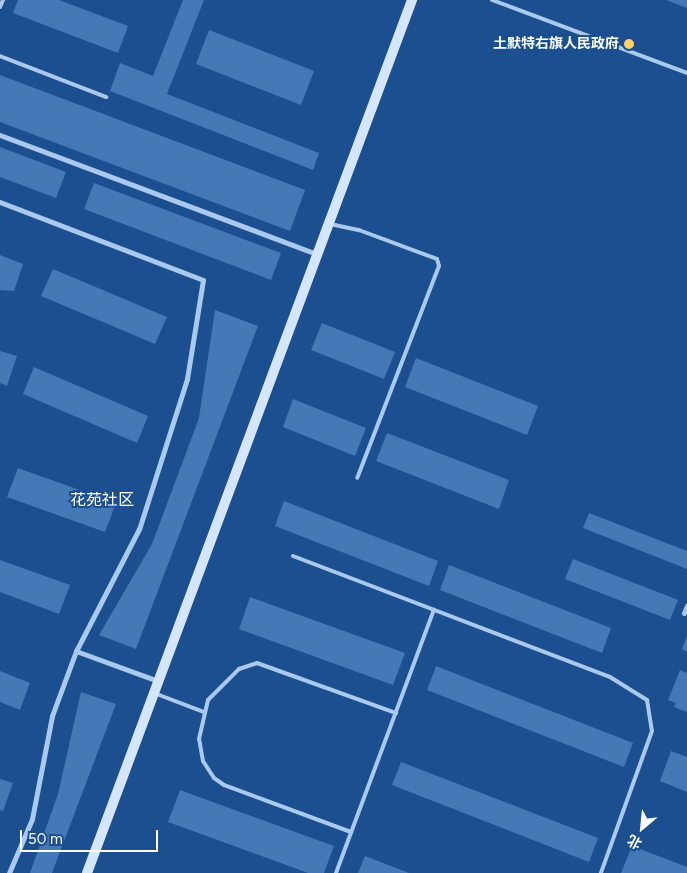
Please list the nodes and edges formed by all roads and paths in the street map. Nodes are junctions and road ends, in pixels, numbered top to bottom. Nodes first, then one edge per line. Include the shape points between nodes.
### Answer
1 (3, 0) edge
2 (412, 0) edge
3 (492, 0) edge
4 (0, 7) edge
5 (0, 56) edge
6 (687, 73) edge
7 (106, 97) dead end
8 (0, 135) edge
9 (0, 202) edge
10 (328, 224) junction
11 (316, 254) junction
12 (357, 478) dead end
13 (293, 556) dead end
14 (687, 606) edge
15 (434, 610) junction
16 (684, 613) dead end
17 (76, 651) junction
18 (158, 681) junction
19 (154, 692) junction
20 (204, 712) junction
21 (396, 713) junction
22 (352, 832) junction
23 (9, 873) edge
24 (87, 873) edge
25 (336, 873) edge
26 (601, 873) edge

1 - 4 lane
2 - 10 street
3 - 6 lane
5 - 7 lane
8 - 11 street
9 - 17 street via 203,280 187,379 139,529
10 - 11 street
10 - 12 lane via 359,230 437,259 439,266
11 - 18 street
13 - 15 lane
14 - 16 street
15 - 21 lane
15 - 26 lane via 610,677 647,700 652,730
17 - 18 street
17 - 23 street via 52,716 32,819
18 - 19 street
19 - 20 lane
19 - 24 street
20 - 21 lane via 208,700 225,681 240,669 257,663
20 - 22 lane via 199,739 202,761 214,778 224,785
21 - 22 lane
22 - 25 lane

